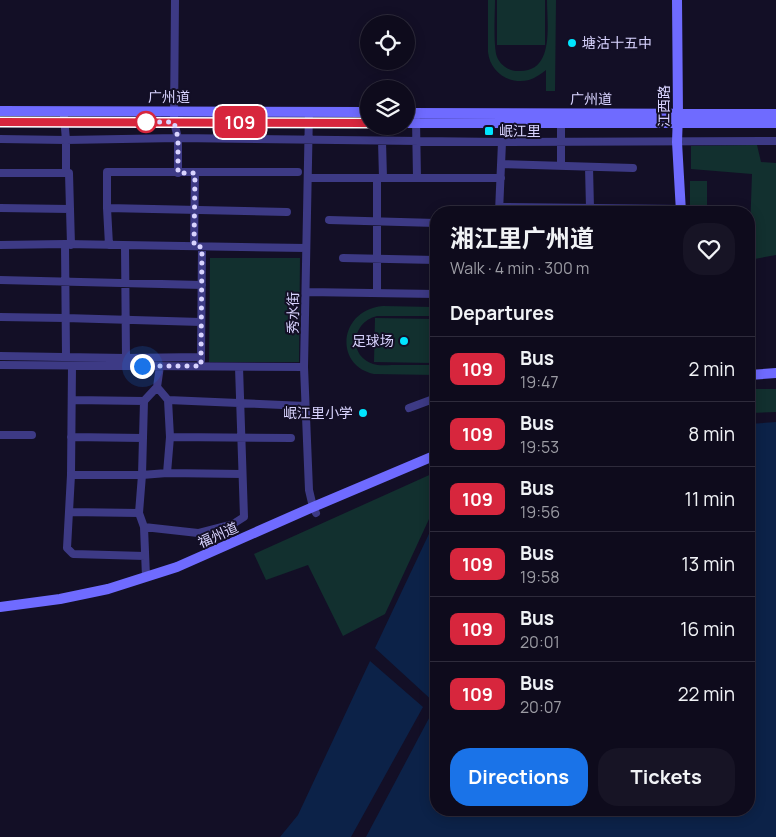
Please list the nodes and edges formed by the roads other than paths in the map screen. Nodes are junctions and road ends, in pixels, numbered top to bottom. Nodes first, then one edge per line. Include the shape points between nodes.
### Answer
1 (175, 0) edge
2 (677, 0) edge
3 (0, 111) edge
4 (64, 111) junction
5 (175, 111) junction
6 (309, 111) junction
7 (360, 112) edge
8 (776, 114) edge
9 (415, 118) edge
10 (561, 118) junction
11 (678, 118) junction
12 (0, 122) edge
13 (174, 122) junction
14 (309, 122) junction
15 (64, 123) junction
16 (360, 123) edge
17 (776, 123) edge
18 (415, 135) edge
19 (178, 138) junction
20 (0, 139) edge
21 (66, 140) junction
22 (308, 140) junction
23 (382, 141) junction
24 (416, 141) junction
25 (776, 141) edge
26 (502, 142) junction
27 (561, 142) junction
28 (677, 142) junction
29 (502, 164) junction
30 (561, 166) junction
31 (589, 167) junction
32 (633, 168) dead end
33 (298, 172) dead end
34 (0, 173) edge
35 (66, 173) junction
36 (178, 173) junction
37 (195, 173) junction
38 (308, 178) junction
39 (380, 178) junction
40 (417, 178) junction
41 (501, 178) junction
42 (500, 206) edge
43 (586, 206) edge
44 (681, 206) edge
45 (0, 208) edge
46 (106, 208) junction
47 (70, 210) junction
48 (195, 210) junction
49 (287, 212) dead end
50 (329, 220) dead end
51 (377, 222) junction
52 (430, 223) edge
53 (0, 245) edge
54 (68, 245) junction
55 (109, 245) junction
56 (125, 246) junction
57 (198, 247) junction
58 (306, 248) junction
59 (343, 258) dead end
60 (378, 259) junction
61 (430, 260) edge
62 (0, 280) edge
63 (65, 282) junction
64 (126, 283) junction
65 (202, 285) junction
66 (306, 292) junction
67 (377, 293) junction
68 (430, 294) edge
69 (0, 317) edge
70 (65, 318) junction
71 (126, 320) junction
72 (201, 322) junction
73 (0, 356) edge
74 (66, 356) junction
75 (201, 356) junction
76 (126, 358) junction
77 (0, 366) edge
78 (72, 366) junction
79 (160, 366) junction
80 (201, 366) junction
81 (239, 367) junction
82 (304, 367) junction
83 (776, 367) edge
84 (755, 368) edge
85 (776, 373) edge
86 (755, 375) edge
87 (157, 387) junction
88 (72, 400) junction
89 (168, 400) junction
90 (430, 400) edge
91 (144, 401) junction
92 (240, 403) junction
93 (305, 406) junction
94 (409, 408) dead end
95 (0, 435) edge
96 (32, 435) dead end
97 (71, 437) junction
98 (170, 437) junction
99 (143, 438) junction
100 (241, 438) junction
101 (292, 438) dead end
102 (430, 458) edge
103 (430, 464) edge
104 (167, 473) junction
105 (242, 474) junction
106 (71, 475) junction
107 (142, 475) junction
108 (314, 510) junction
109 (69, 512) junction
110 (139, 513) junction
111 (144, 527) junction
112 (145, 556) junction
113 (146, 577) junction
114 (0, 607) edge
115 (0, 614) edge

1 - 5 street
2 - 11 street, 江西路
3 - 4 street, 广州道
4 - 5 street, 广州道
4 - 15 street
5 - 6 street, 广州道
5 - 13 street
6 - 7 street, 广州道
6 - 14 street, 秀水街
8 - 11 street, 广州道
9 - 10 street, 广州道
10 - 11 street, 广州道
10 - 27 street
11 - 17 street, 广州道
11 - 28 street, 江西路
12 - 15 street, 广州道
13 - 14 street, 广州道
13 - 15 street, 广州道
13 - 19 street
14 - 16 street, 广州道
14 - 22 street, 秀水街
15 - 21 street
18 - 24 street
19 - 21 street
19 - 22 street
19 - 36 street
20 - 21 street
21 - 35 street
22 - 23 street
22 - 38 street, 秀水街
23 - 24 street
23 - 39 street
24 - 26 street
24 - 40 street
25 - 28 street
26 - 27 street
26 - 29 street
27 - 28 street
27 - 30 street
28 - 44 street, 江西路
29 - 30 street
29 - 41 street
30 - 31 street
31 - 32 street
31 - 43 street
33 - 37 street
34 - 35 street
35 - 47 street via 69,173
36 - 37 street
36 - 46 street via 107,172
37 - 48 street
38 - 39 street
38 - 58 street, 秀水街
39 - 40 street
39 - 51 street
40 - 41 street
41 - 42 street
45 - 47 street
46 - 48 street
46 - 55 street
47 - 54 street
48 - 49 street
48 - 57 street
50 - 51 street
51 - 52 street
51 - 60 street
53 - 54 street
54 - 55 street
54 - 63 street
55 - 56 street
56 - 57 street
56 - 64 street
57 - 58 street
57 - 65 street
58 - 66 street, 秀水街
59 - 60 street
60 - 61 street
60 - 67 street
62 - 63 street
63 - 64 street
63 - 70 street
64 - 65 street
64 - 71 street
65 - 72 street
66 - 67 street
66 - 82 street, 秀水街
67 - 68 street
69 - 70 street
70 - 71 street
70 - 74 street
71 - 72 street
71 - 76 street
72 - 75 street
73 - 74 street
74 - 76 street
75 - 76 street
75 - 80 street
77 - 78 street
78 - 79 street
78 - 88 street
79 - 80 street
79 - 87 street
80 - 81 street
81 - 82 street
81 - 92 street
82 - 93 street, 秀水街
83 - 84 street
85 - 86 street
87 - 89 street
87 - 91 street
88 - 91 street
88 - 97 street
89 - 92 street
89 - 98 street
90 - 94 street
91 - 99 street
92 - 93 street
92 - 100 street
93 - 108 street, 秀水街 via 309,490
95 - 96 street
97 - 99 street
97 - 106 street
98 - 100 street
98 - 104 street
99 - 107 street
100 - 101 street
100 - 105 street
102 - 108 street, 福州道
103 - 108 street, 福州道
104 - 105 street
104 - 107 street
105 - 111 street via 244,517 233,524 198,532
106 - 107 street
106 - 109 street
107 - 110 street
108 - 113 street, 福州道
108 - 115 street, 福州道 via 178,573 97,598
109 - 110 street
109 - 112 street via 68,548 73,554
110 - 111 street
111 - 112 street
112 - 113 street
113 - 114 street, 福州道 via 60,600

